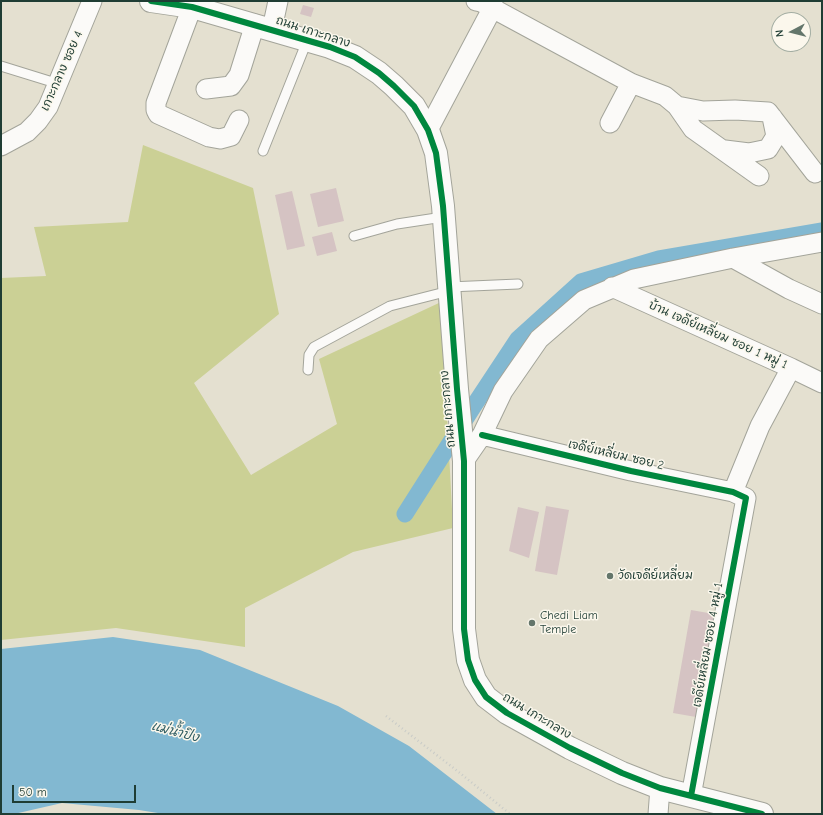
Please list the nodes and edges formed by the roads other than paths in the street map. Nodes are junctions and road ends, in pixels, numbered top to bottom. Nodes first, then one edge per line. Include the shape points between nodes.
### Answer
1 (92, 1) edge
2 (151, 1) edge
3 (487, 4) edge
4 (192, 7) junction
5 (270, 17) edge
6 (307, 41) junction
7 (1, 66) edge
8 (631, 83) junction
9 (59, 84) junction
10 (206, 89) dead end
11 (677, 106) junction
12 (772, 117) junction
13 (239, 120) dead end
14 (610, 122) dead end
15 (428, 130) junction
16 (1, 146) edge
17 (723, 150) junction
18 (263, 151) dead end
19 (815, 173) dead end
20 (759, 176) dead end
21 (443, 217) junction
22 (354, 236) dead end
23 (822, 242) edge
24 (732, 258) junction
25 (518, 284) dead end
26 (612, 287) junction
27 (449, 289) junction
28 (822, 304) edge
29 (791, 368) junction
30 (308, 370) dead end
31 (822, 383) edge
32 (482, 435) junction
33 (464, 461) junction
34 (740, 495) junction
35 (660, 788) junction
36 (691, 796) junction
37 (726, 810) edge
38 (658, 814) edge
39 (762, 814) edge

1 - 9 street, เกาะกลาง ซอย 4
2 - 4 street, ถนน เกาะกลาง
3 - 8 street
3 - 15 street
4 - 5 street, ถนน เกาะกลาง
4 - 13 street via 156,110 158,114 220,139 231,136
5 - 6 street, ถนน เกาะกลาง
5 - 10 street via 231,86
6 - 15 street, ถนน เกาะกลาง via 330,47 355,58 379,73 414,106
6 - 18 lane
7 - 9 lane
8 - 11 street via 665,96
8 - 14 street
9 - 16 street, เกาะกลาง ซอย 4 via 38,121 27,132
11 - 12 street via 703,112 768,112
11 - 17 street via 693,128
12 - 17 street via 776,136 768,149 749,154
12 - 19 street
15 - 21 street, ถนน เกาะกลาง via 436,153
17 - 20 street
21 - 22 lane via 397,224
21 - 27 street, ถนน เกาะกลาง
23 - 24 street
24 - 26 street via 634,279
24 - 28 street
25 - 27 lane
26 - 29 street, บ้าน เจดีย์เหลี่ยม ซอย 1 หมู่ 1
26 - 32 street via 584,300 539,339 503,391
27 - 30 lane via 390,306 314,347
27 - 33 street, ถนน เกาะกลาง
29 - 31 street, บ้าน เจดีย์เหลี่ยม ซอย 1 หมู่ 1
29 - 34 street, เจดีย์เหลี่ยม ซอย 4 หมู่ 1 via 760,426
32 - 33 street
32 - 34 street, เจดีย์เหลี่ยม ซอย 2
33 - 35 street, ถนน เกาะกลาง via 464,629 468,660 475,680 486,697 507,713 596,761
34 - 36 street, เจดีย์เหลี่ยม ซอย 4 หมู่ 1
35 - 36 street, ถนน เกาะกลาง
35 - 38 street
36 - 37 street, ถนน เกาะกลาง
37 - 39 street, ถนน เกาะกลาง

